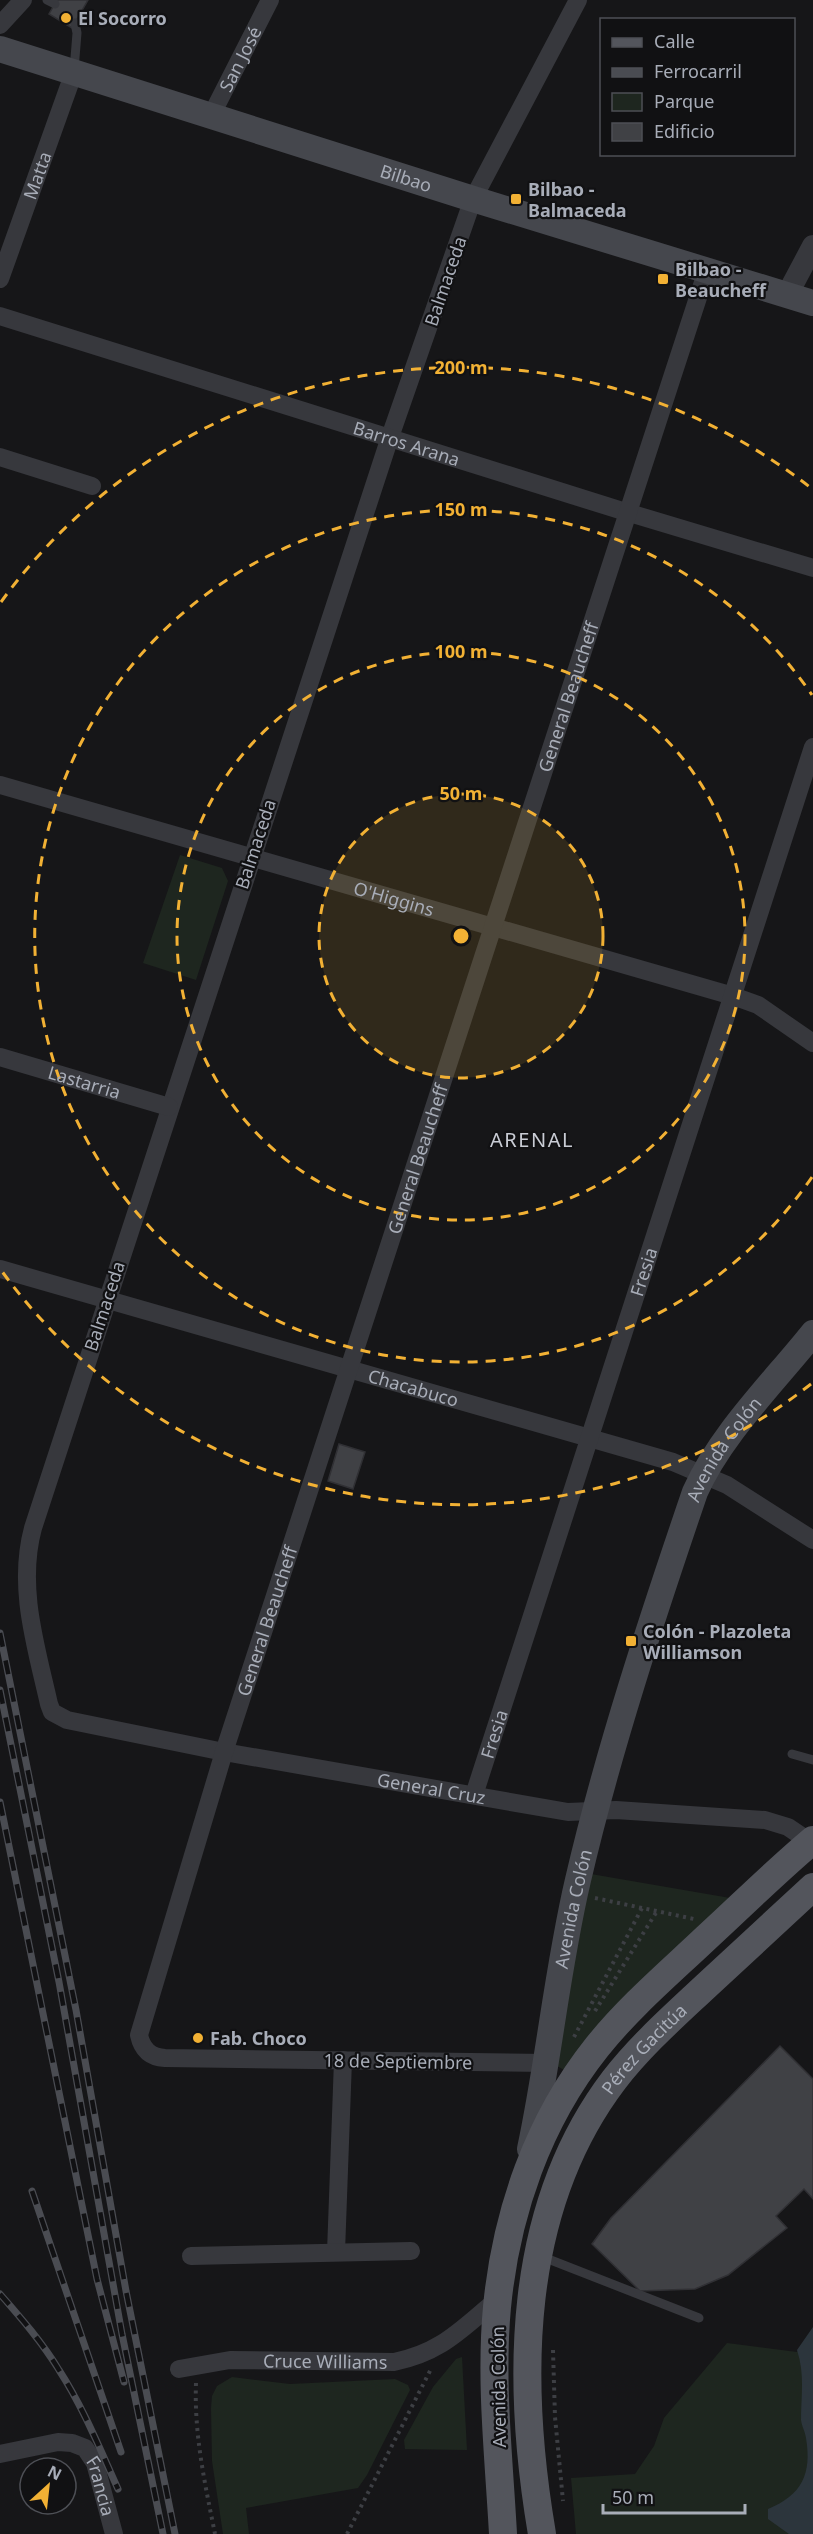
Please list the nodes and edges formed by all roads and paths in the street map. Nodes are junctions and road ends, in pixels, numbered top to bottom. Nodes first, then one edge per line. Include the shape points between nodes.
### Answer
1 (23, 0) edge
2 (270, 0) edge
3 (578, 0) edge
4 (75, 23) dead end
5 (0, 25) edge
6 (0, 49) edge
7 (74, 72) junction
8 (211, 116) junction
9 (473, 199) junction
10 (813, 246) edge
11 (707, 270) junction
12 (0, 279) edge
13 (787, 295) junction
14 (813, 303) edge
15 (0, 316) edge
16 (390, 437) junction
17 (0, 457) edge
18 (92, 486) dead end
19 (626, 512) junction
20 (813, 568) edge
21 (813, 747) edge
22 (0, 785) edge
23 (251, 857) junction
24 (492, 926) junction
25 (733, 996) junction
26 (813, 1043) edge
27 (0, 1057) edge
28 (169, 1107) junction
29 (0, 1269) edge
30 (106, 1299) junction
31 (813, 1333) edge
32 (349, 1368) junction
33 (590, 1438) junction
34 (704, 1473) junction
35 (813, 1540) edge
36 (52, 1712) joint
37 (224, 1752) junction
38 (792, 1754) dead end
39 (813, 1760) edge
40 (474, 1795) junction
41 (595, 1811) junction
42 (812, 1841) edge
43 (813, 1887) edge
44 (592, 1897) dead end
45 (642, 1908) junction
46 (657, 1911) junction
47 (703, 1920) dead end
48 (577, 2040) dead end
49 (572, 2043) dead end
50 (145, 2049) joint
51 (343, 2060) junction
52 (546, 2063) junction
53 (521, 2190) junction
54 (411, 2251) dead end
55 (336, 2253) junction
56 (538, 2255) junction
57 (190, 2256) dead end
58 (498, 2299) junction
59 (699, 2318) dead end
60 (464, 2330) junction
61 (496, 2338) junction
62 (441, 2345) junction
63 (553, 2346) dead end
64 (197, 2364) junction
65 (179, 2369) dead end
66 (0, 2454) edge
67 (564, 2512) dead end
68 (114, 2534) edge
69 (215, 2534) edge
70 (347, 2534) edge
71 (502, 2534) edge
72 (542, 2534) edge

1 - 5 street
2 - 8 street, San José
3 - 9 street, Balmaceda
4 - 7 lane
6 - 7 main road, Bilbao
7 - 8 main road, Bilbao
7 - 12 street, Matta
8 - 9 main road, Bilbao
9 - 11 main road, Bilbao
9 - 16 street, Balmaceda
10 - 13 street
11 - 13 main road, Bilbao
11 - 19 street, General Beaucheff
13 - 14 main road, Bilbao
15 - 16 street, Barros Arana
16 - 19 street, Barros Arana
16 - 23 street, Balmaceda
17 - 18 street
19 - 20 street, Barros Arana
19 - 24 street, General Beaucheff
21 - 25 street, Fresia
22 - 23 street, O'Higgins
23 - 24 street, O'Higgins
23 - 28 street, Balmaceda
24 - 25 street, O'Higgins
24 - 32 street, General Beaucheff
25 - 26 street, O'Higgins via 758,1005
25 - 33 street, Fresia
27 - 28 street, Lastarria
28 - 30 street, Balmaceda
29 - 30 street, Chacabuco
30 - 32 street, Chacabuco
30 - 36 street, Balmaceda via 29,1541 28,1610
31 - 34 main road, Avenida Colón
32 - 33 street, Chacabuco
32 - 37 street, General Beaucheff
33 - 34 street, Chacabuco
33 - 40 street, Fresia
34 - 35 street, Chacabuco
34 - 41 main road, Avenida Colón via 683,1528
36 - 37 street, General Cruz via 68,1720
37 - 40 street, General Cruz
37 - 50 street, General Beaucheff via 140,2027
38 - 39 lane
40 - 41 street, General Cruz via 568,1812
41 - 42 street, General Cruz via 765,1820
41 - 52 main road, Avenida Colón via 570,1917
42 - 53 main road, Pérez Gacitúa via 653,1988 598,2046 558,2106
43 - 56 main road, Pérez Gacitúa via 650,2038 614,2081 570,2152 549,2207
44 - 45 path
45 - 46 path
45 - 49 path
46 - 47 path
46 - 48 path
50 - 51 street, 18 de Septiembre via 158,2058
51 - 52 street, 18 de Septiembre
51 - 55 street
52 - 53 main road, Avenida Colón
53 - 58 main road, Avenida Colón
54 - 55 street
55 - 57 street
56 - 59 lane
56 - 72 main road, Avenida Colón via 530,2322 528,2397
58 - 60 street, Cruce Williams
58 - 61 main road, Avenida Colón
60 - 61 street via 480,2330
60 - 62 street, Cruce Williams
61 - 71 main road, Avenida Colón
62 - 64 street, Cruce Williams via 394,2361 230,2360
62 - 70 path
63 - 67 path
64 - 65 street, Cruce Williams
64 - 69 path via 195,2412
66 - 68 street, Francia via 58,2442 79,2445 90,2452

